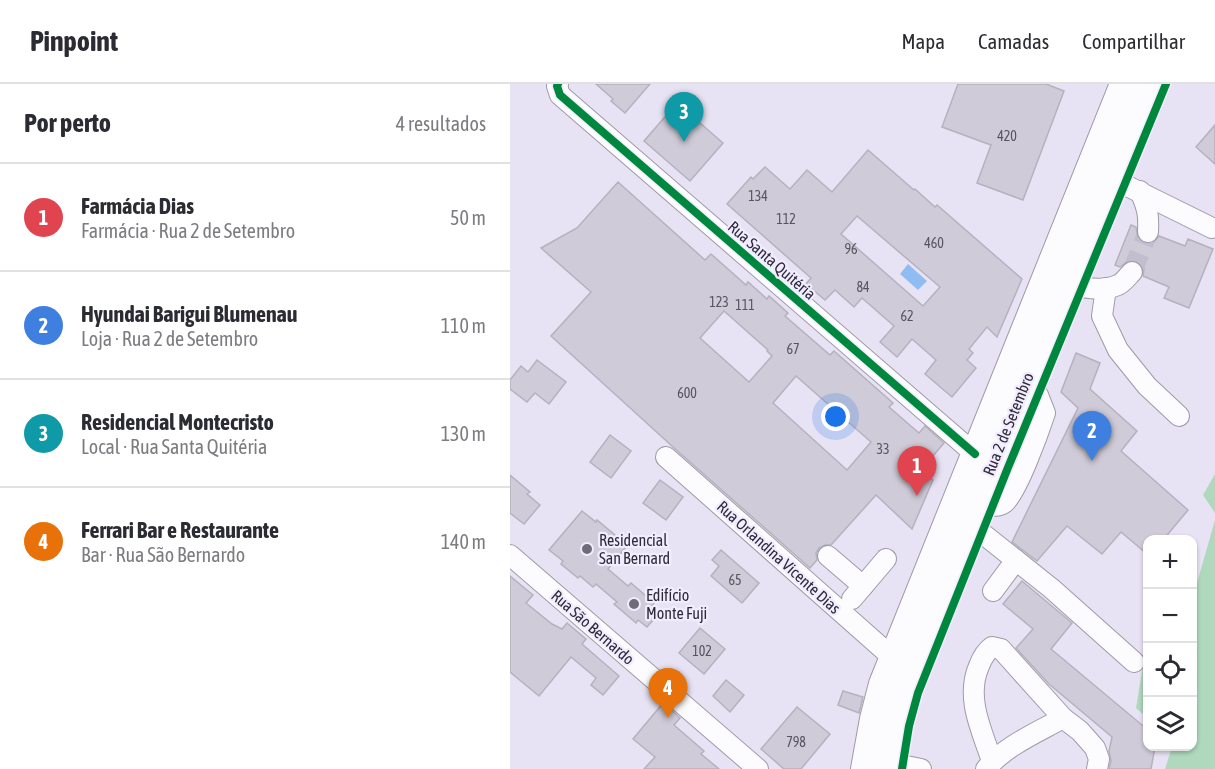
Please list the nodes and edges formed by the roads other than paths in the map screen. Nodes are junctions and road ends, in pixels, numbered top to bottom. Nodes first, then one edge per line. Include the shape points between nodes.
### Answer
1 (558, 84) edge
2 (1123, 84) edge
3 (1148, 84) edge
4 (1109, 177) junction
5 (1140, 191) junction
6 (1212, 228) dead end
7 (1148, 232) tunnel mouth
8 (1132, 272) tunnel mouth
9 (1066, 283) junction
10 (1106, 288) junction
11 (1179, 416) dead end
12 (975, 454) junction
13 (666, 457) dead end
14 (972, 512) junction
15 (510, 555) edge
16 (828, 556) dead end
17 (886, 559) dead end
18 (1016, 560) junction
19 (993, 591) dead end
20 (892, 657) junction
21 (1134, 662) dead end
22 (1064, 718) junction
23 (989, 765) edge
24 (878, 767) edge
25 (758, 769) edge
26 (921, 769) edge
27 (1096, 769) edge

1 - 12 street, Rua Santa Quitéria via 560,94
2 - 12 main road, Rua 2 de Setembro
3 - 4 main road, Rua 2 de Setembro
4 - 5 street
4 - 9 main road, Rua 2 de Setembro
5 - 6 street
5 - 7 street via 1148,208
8 - 10 street via 1120,284
9 - 10 street
9 - 14 main road, Rua 2 de Setembro
10 - 11 street via 1102,316 1118,350 1147,386
12 - 20 main road, Rua 2 de Setembro
13 - 20 street, Rua Orlandina Vicente Dias
14 - 18 street
14 - 24 main road, Rua 2 de Setembro via 901,688
15 - 25 street, Rua São Bernardo
16 - 17 street via 857,592
18 - 19 street
18 - 21 street
20 - 24 main road, Rua 2 de Setembro via 873,718
22 - 23 street
22 - 23 street via 1001,649 992,647 985,652 973,688
22 - 27 street via 1095,748 1099,759
24 - 26 street

